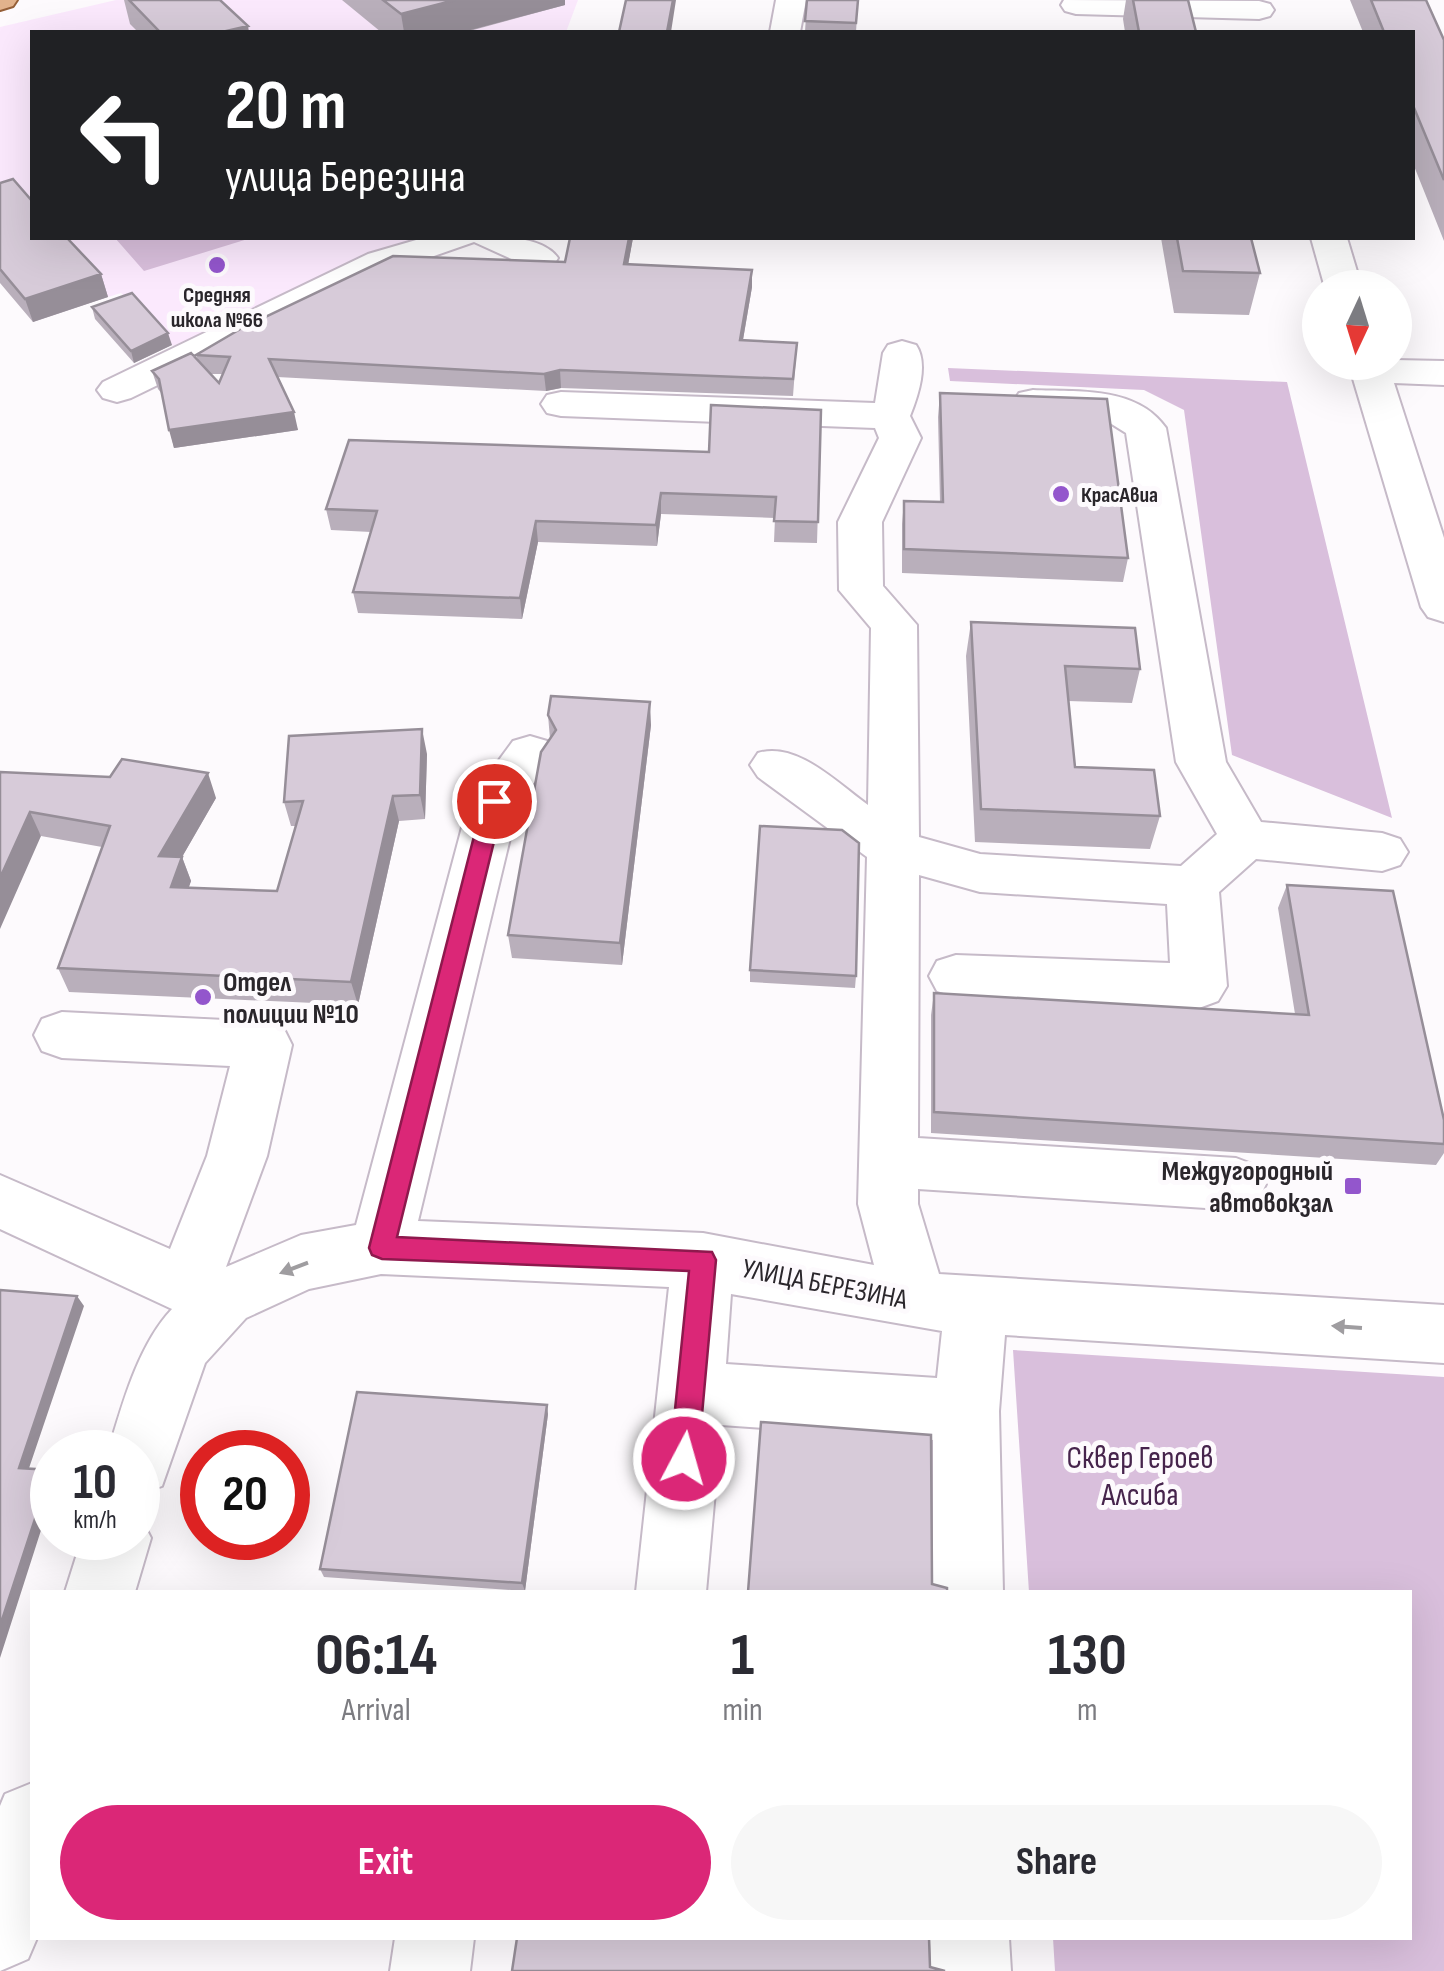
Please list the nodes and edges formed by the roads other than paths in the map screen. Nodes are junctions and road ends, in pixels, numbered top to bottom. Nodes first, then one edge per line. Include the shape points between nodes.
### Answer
1 (791, 0) edge
2 (1076, 5) dead end
3 (1260, 14) edge
4 (785, 30) edge
5 (453, 240) edge
6 (493, 240) edge
7 (1330, 240) edge
8 (540, 258) edge
9 (1339, 270) edge
10 (902, 353) dead end
11 (1412, 371) edge
12 (1444, 374) edge
13 (1372, 380) edge
14 (116, 390) dead end
15 (998, 400) edge
16 (561, 404) dead end
17 (890, 416) junction
18 (1444, 607) edge
19 (530, 753) dead end
20 (774, 765) dead end
21 (1245, 839) junction
22 (893, 848) junction
23 (1382, 852) dead end
24 (1192, 886) junction
25 (956, 976) dead end
26 (62, 1035) dead end
27 (889, 1162) junction
28 (1236, 1184) dead end
29 (0, 1201) edge
30 (382, 1248) junction
31 (703, 1260) junction
32 (207, 1292) junction
33 (946, 1302) junction
34 (1444, 1334) edge
35 (691, 1392) junction
36 (966, 1411) junction
37 (148, 1430) edge
38 (109, 1560) edge
39 (101, 1590) edge
40 (671, 1590) edge
41 (968, 1590) edge
42 (30, 1828) edge
43 (0, 1932) edge
44 (435, 1940) edge
45 (970, 1940) edge
46 (430, 1971) edge
47 (971, 1971) edge

1 - 4 street
2 - 3 street
5 - 14 street via 381,262
6 - 8 street
7 - 9 street
10 - 17 street
11 - 12 street
13 - 18 street
15 - 21 street via 1111,406 1146,428 1201,762
16 - 17 street
17 - 22 street via 900,438 860,522 860,590 894,625
19 - 30 street via 494,801
20 - 22 street
21 - 23 street
21 - 24 street
22 - 24 street via 980,873
22 - 27 street
24 - 25 street via 1199,986
26 - 32 street via 264,1045 237,1156 209,1222
27 - 28 street
27 - 33 street via 888,1204
29 - 32 street
30 - 31 street, УЛИЦА БЕРЕЗИНА
30 -> 32 street, УЛИЦА БЕРЕЗИНА
31 - 33 street, УЛИЦА БЕРЕЗИНА
31 - 35 street
32 - 37 street, УЛИЦА БЕРЕЗИНА
34 -> 33 street, УЛИЦА БЕРЕЗИНА
33 - 36 street
35 - 36 street
35 - 40 street
36 - 41 street
38 - 39 street
42 - 43 street
44 - 46 street
45 - 47 street

